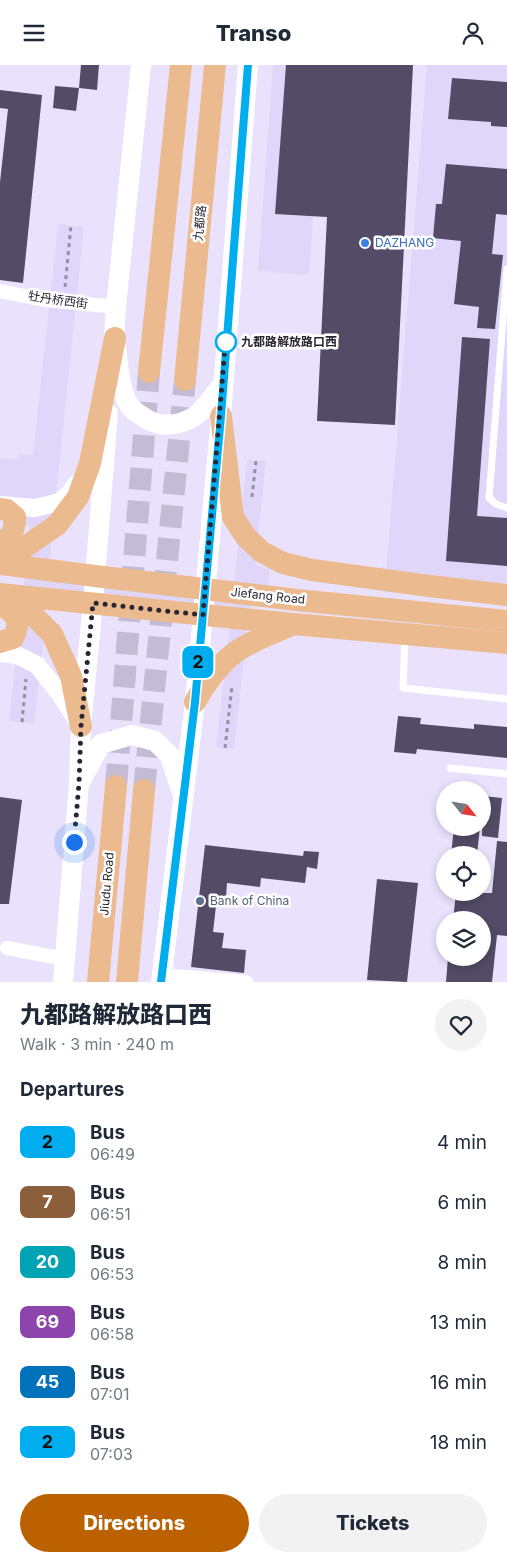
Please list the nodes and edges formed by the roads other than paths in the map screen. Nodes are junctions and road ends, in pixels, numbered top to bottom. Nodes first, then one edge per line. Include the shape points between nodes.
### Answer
1 (142, 65) edge
2 (181, 65) edge
3 (215, 65) edge
4 (248, 65) edge
5 (507, 269) edge
6 (0, 291) edge
7 (116, 307) junction
8 (114, 338) junction
9 (148, 372) tunnel mouth
10 (185, 380) tunnel mouth
11 (223, 384) junction
12 (221, 416) junction
13 (90, 463) junction
14 (0, 505) edge
15 (507, 508) edge
16 (0, 509) edge
17 (0, 545) edge
18 (0, 553) edge
19 (0, 563) edge
20 (95, 576) junction
21 (205, 589) junction
22 (0, 594) edge
23 (507, 595) edge
24 (0, 599) edge
25 (93, 603) junction
26 (0, 604) edge
27 (203, 615) junction
28 (507, 621) edge
29 (293, 624) junction
30 (405, 635) junction
31 (0, 642) edge
32 (507, 643) edge
33 (0, 653) edge
34 (507, 699) edge
35 (195, 702) junction
36 (81, 726) junction
37 (450, 768) dead end
38 (507, 774) edge
39 (79, 783) junction
40 (116, 786) tunnel mouth
41 (144, 790) tunnel mouth
42 (183, 796) junction
43 (7, 948) dead end
44 (65, 959) junction
45 (162, 978) edge
46 (63, 982) edge
47 (98, 982) edge
48 (127, 982) edge
49 (246, 982) edge

1 - 7 main road
2 - 9 main road
3 - 10 main road, 九都路
4 - 11 main road
5 - 15 lane via 489,498
6 - 7 street, 牡丹桥西街 via 45,300
7 - 8 main road
8 - 11 main road via 126,399 134,412 153,423 168,426 187,420 200,412
8 - 13 main road
8 - 20 main road
11 - 12 main road
12 - 21 main road
12 - 23 main road via 233,517 246,537 262,551 283,563 312,570
13 - 14 street via 60,502 35,508
13 - 18 main road via 78,497 57,525 22,549
16 - 17 main road via 15,517 15,528
19 - 20 main road, Jiefang Road
20 - 21 main road, Jiefang Road
20 - 25 main road
21 - 27 main road
21 - 28 main road, Jiefang Road
22 - 25 main road, Jiefang Road
24 - 36 main road via 26,608 52,634 71,676
25 - 27 main road, Jiefang Road
25 - 36 main road
26 - 31 main road via 18,620 13,638
27 - 29 main road, Jiefang Road
27 - 35 main road
29 - 30 main road, Jiefang Road
29 - 35 main road via 254,641 234,654 206,682
30 - 32 main road, Jiefang Road
30 - 34 lane via 403,688
33 - 36 street via 17,655 37,665
35 - 42 main road
36 - 39 main road
37 - 38 lane
39 - 42 main road via 101,744 132,735 156,741 170,755
39 - 44 main road
40 - 47 main road, Jiudu Road
41 - 48 main road
42 - 45 main road
43 - 44 street
44 - 46 main road
45 - 49 street

